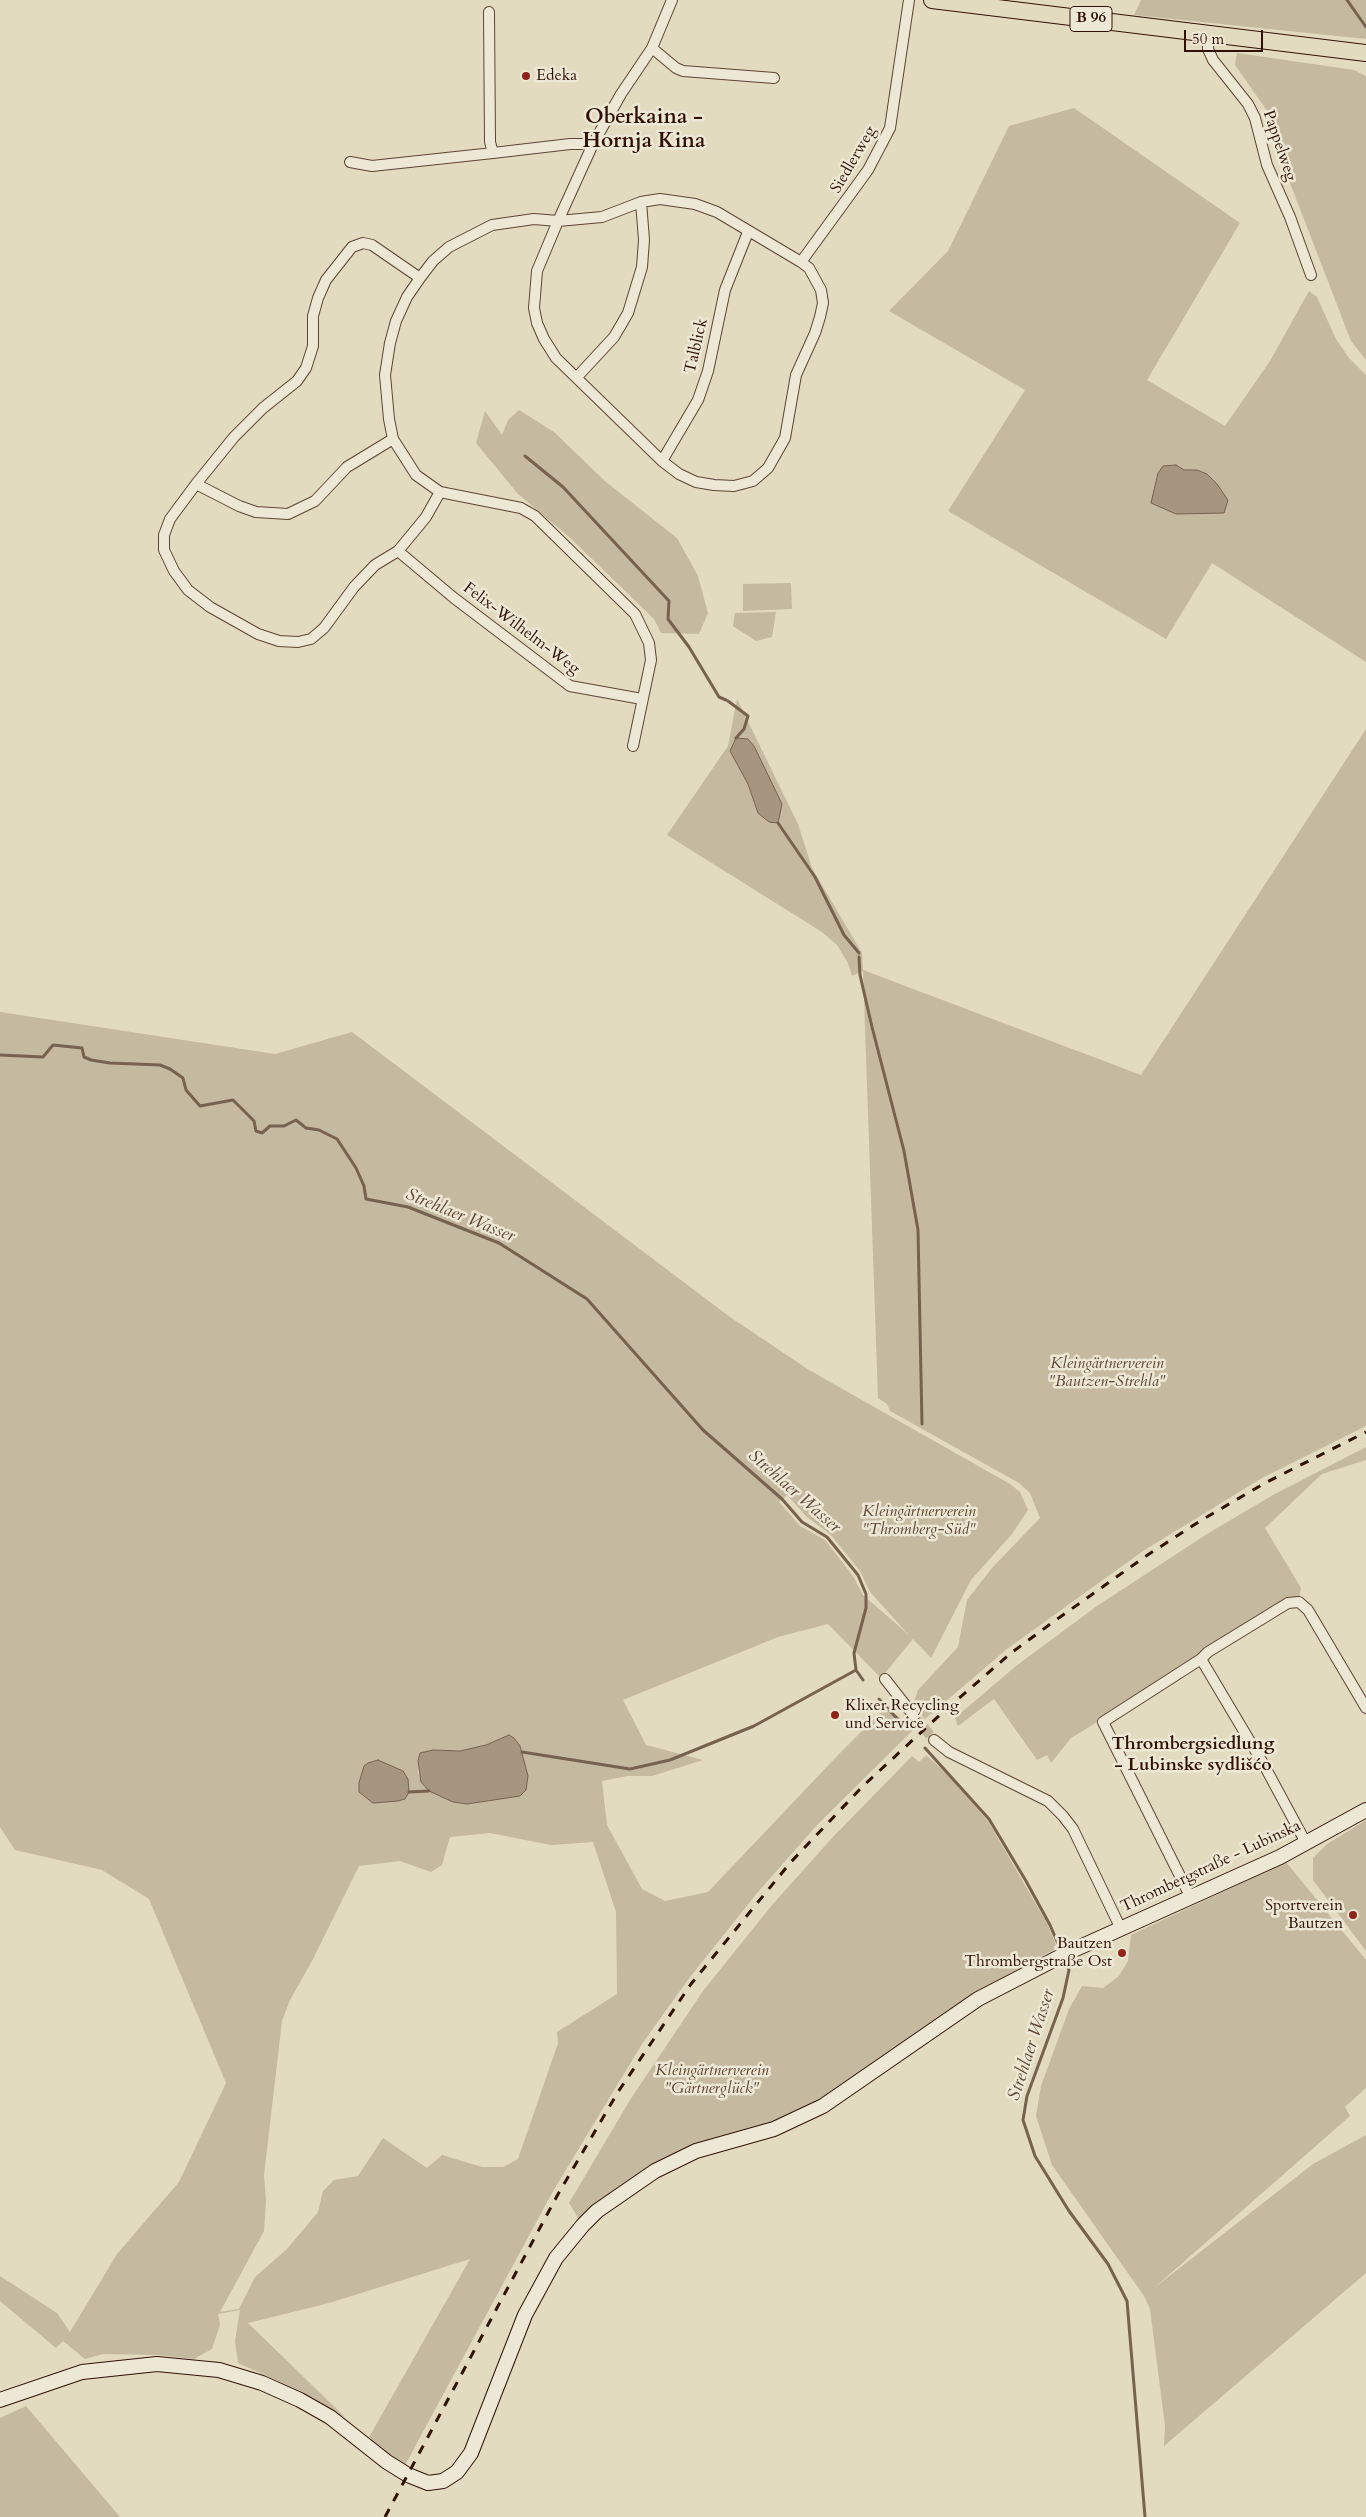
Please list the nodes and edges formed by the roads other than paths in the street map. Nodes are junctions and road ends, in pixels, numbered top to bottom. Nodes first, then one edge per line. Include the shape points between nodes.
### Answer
1 (672, 0) edge
2 (909, 0) edge
3 (932, 0) edge
4 (489, 12) dead end
5 (1208, 34) junction
6 (652, 48) junction
7 (1366, 53) edge
8 (774, 78) dead end
9 (593, 144) junction
10 (493, 153) junction
11 (350, 162) dead end
12 (641, 202) junction
13 (558, 221) junction
14 (748, 232) junction
15 (801, 262) junction
16 (1311, 275) dead end
17 (420, 278) junction
18 (577, 377) junction
19 (393, 439) junction
20 (662, 461) junction
21 (196, 484) junction
22 (440, 492) junction
23 (398, 551) junction
24 (642, 700) junction
25 (633, 746) dead end
26 (1201, 1659) junction
27 (886, 1680) dead end
28 (1366, 1708) edge
29 (914, 1716) tunnel mouth
30 (934, 1740) tunnel mouth
31 (1366, 1810) edge
32 (1306, 1843) junction
33 (1191, 1898) junction
34 (1121, 1929) junction
35 (0, 2400) edge

1 - 6 street
2 - 15 street, Siedlerweg via 890,128 868,170
3 - 5 main road, B 96
4 - 10 street via 490,142
5 - 7 main road, B 96
5 - 16 street, Pappelweg via 1208,49 1213,60 1255,118 1267,166
6 - 8 street via 683,71
6 - 9 street
9 - 10 street
9 - 13 street
10 - 11 street via 372,166
12 - 13 street via 602,217
12 - 14 street via 660,199 695,204 717,212
12 - 18 street via 644,240 636,291 614,337
13 - 17 street via 534,219 492,225 450,247
13 - 18 street via 536,271 534,308 544,339 556,358
14 - 15 street
14 - 20 street, Talblick via 725,290 708,371 698,400
15 - 20 street via 816,279 823,303 815,334 796,375 785,438 768,468 753,482 714,486 679,474
17 - 19 street via 407,297 390,343 386,391
17 - 21 street via 372,245 352,247 326,280 318,298 313,316 313,346 306,368 297,381 234,437
18 - 20 street
19 - 21 street via 347,467 316,501 288,514 256,512
19 - 22 street via 416,475
21 - 23 street via 170,519 164,535 164,550 174,571 188,590 210,607 258,634 279,641 298,642 311,638 324,628 375,565
22 - 23 street via 426,517
22 - 24 street via 521,508 535,516 626,604 635,614 649,643 651,660
23 - 24 street, Felix-Wilhelm-Weg via 570,686
24 - 25 street
26 - 28 street via 1288,1603 1300,1602 1308,1610
26 - 32 street
26 - 33 street via 1103,1722
27 - 29 street
30 - 34 street via 949,1752 1048,1801 1063,1816 1073,1830
31 - 32 street, Thrombergstraße - Lubinska
32 - 33 street, Thrombergstraße - Lubinska
33 - 34 street, Thrombergstraße - Lubinska
34 - 35 street, Thrombergstraße - Lubinska via 978,1999 823,2106 774,2129 696,2151 655,2171 597,2211 556,2258 525,2315 471,2453 462,2467 443,2481 431,2483 408,2475 330,2417 300,2400 262,2383 218,2370 158,2364 82,2372

